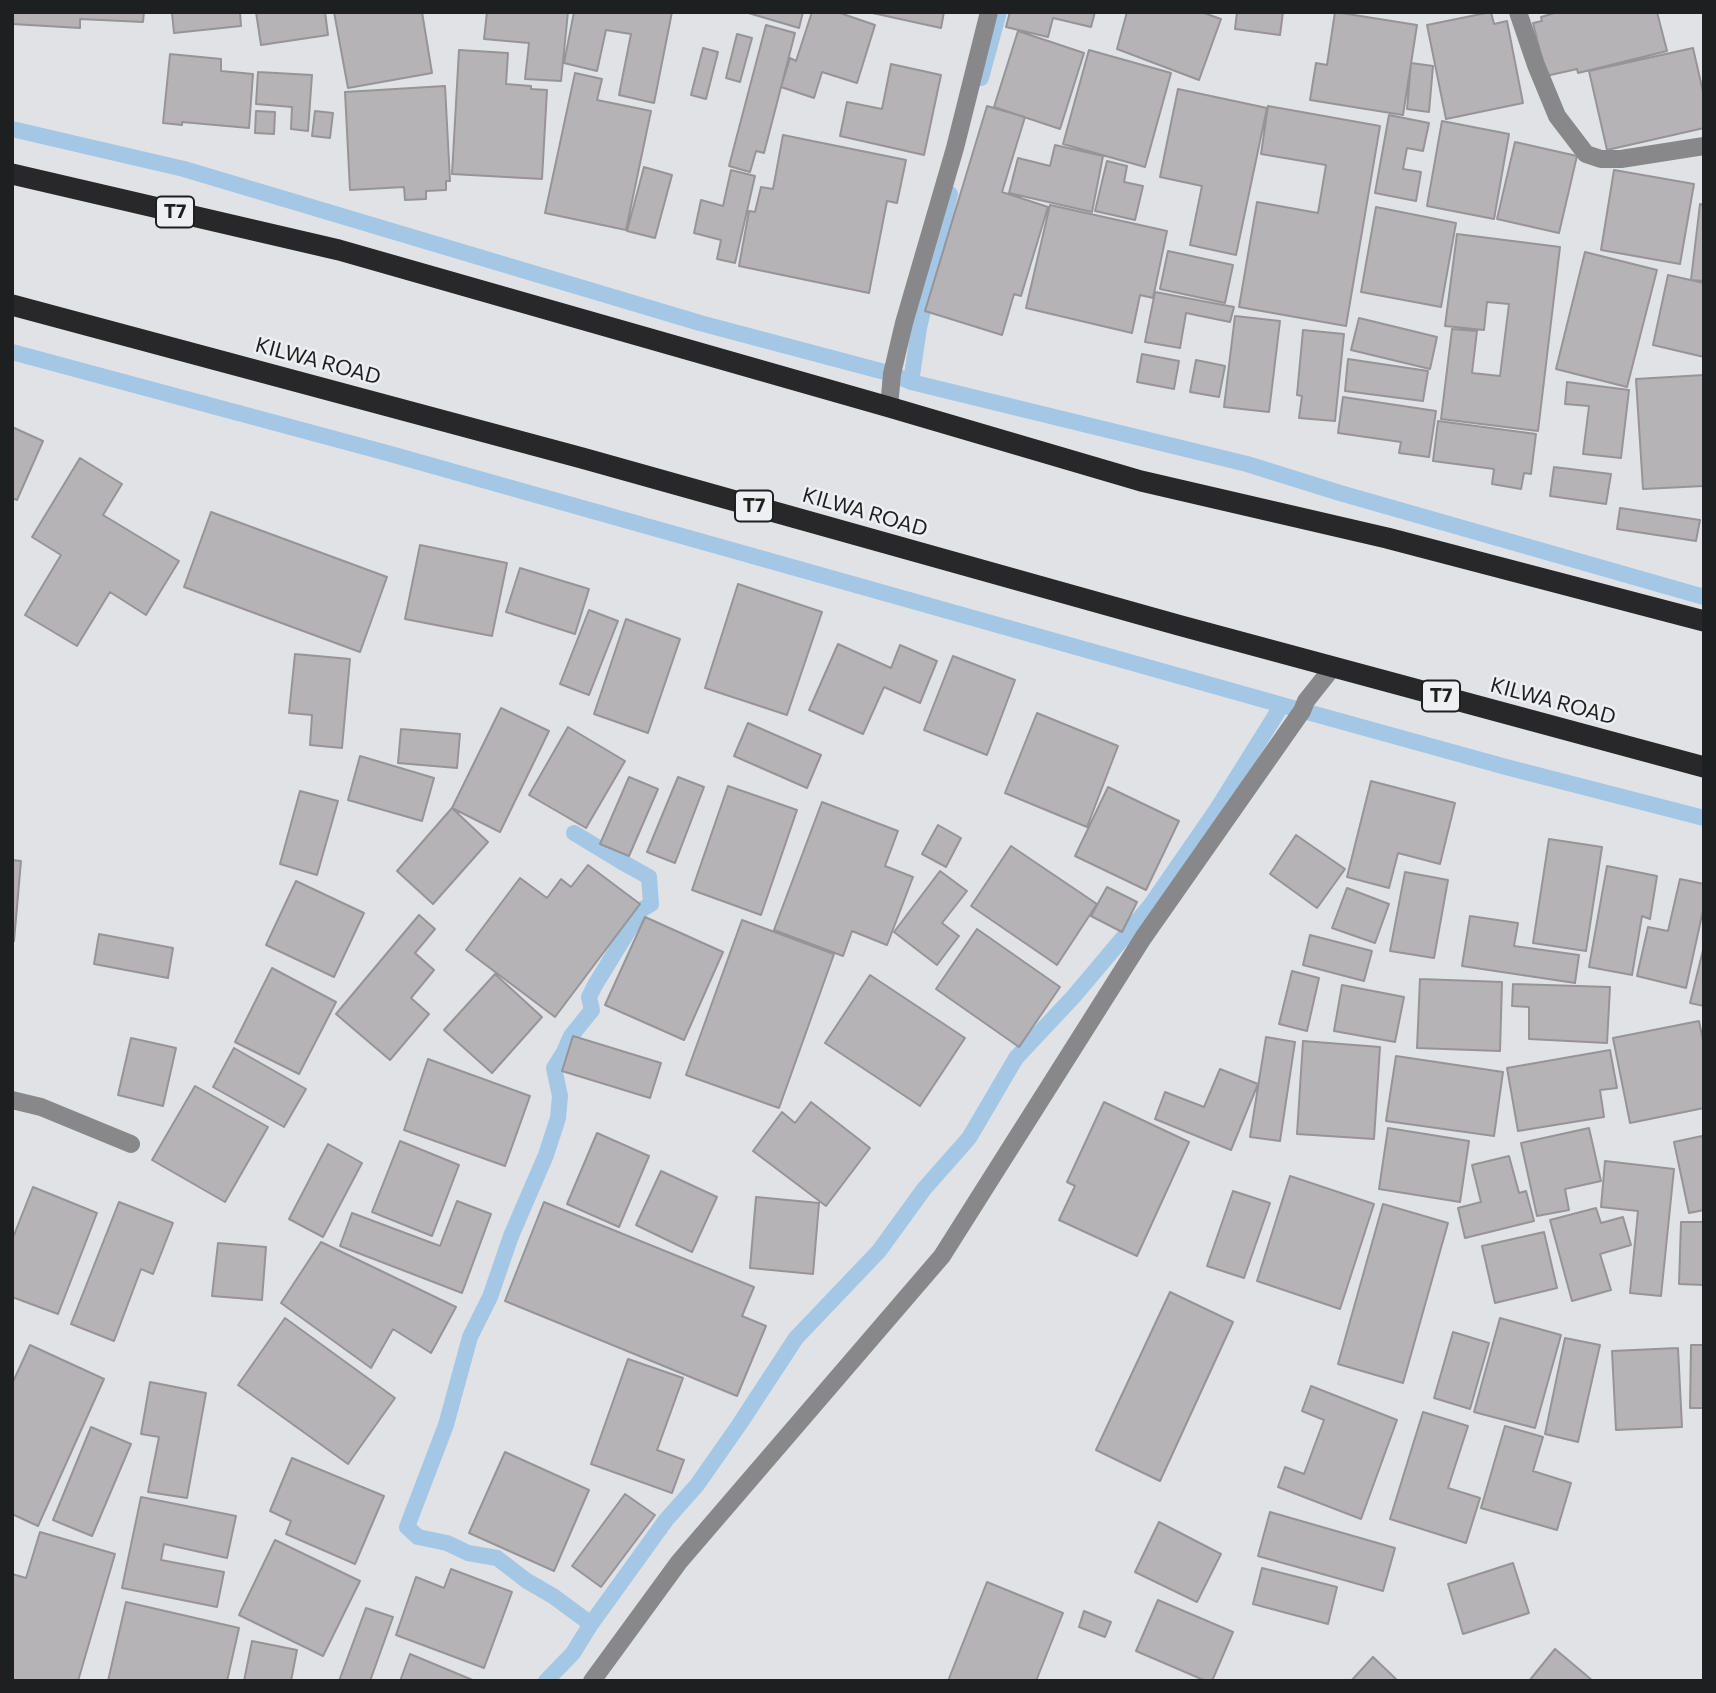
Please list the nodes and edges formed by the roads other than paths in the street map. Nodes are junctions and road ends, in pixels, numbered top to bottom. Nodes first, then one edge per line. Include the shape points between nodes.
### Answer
1 (989, 12) edge
2 (1518, 12) edge
3 (1704, 146) edge
4 (12, 174) edge
5 (12, 305) edge
6 (889, 407) junction
7 (1704, 621) edge
8 (1333, 667) junction
9 (1704, 767) edge
10 (12, 1100) edge
11 (131, 1143) dead end
12 (592, 1681) edge

1 - 6 street via 904,323
2 - 3 street via 1557,116 1586,155 1621,159
4 - 6 highway, T7 via 339,250
5 - 8 highway, KILWA ROAD / T7
6 - 7 highway, T7 via 1141,481 1387,538
8 - 9 highway, KILWA ROAD / T7
8 - 12 street via 1143,937 942,1256 679,1562
10 - 11 street

